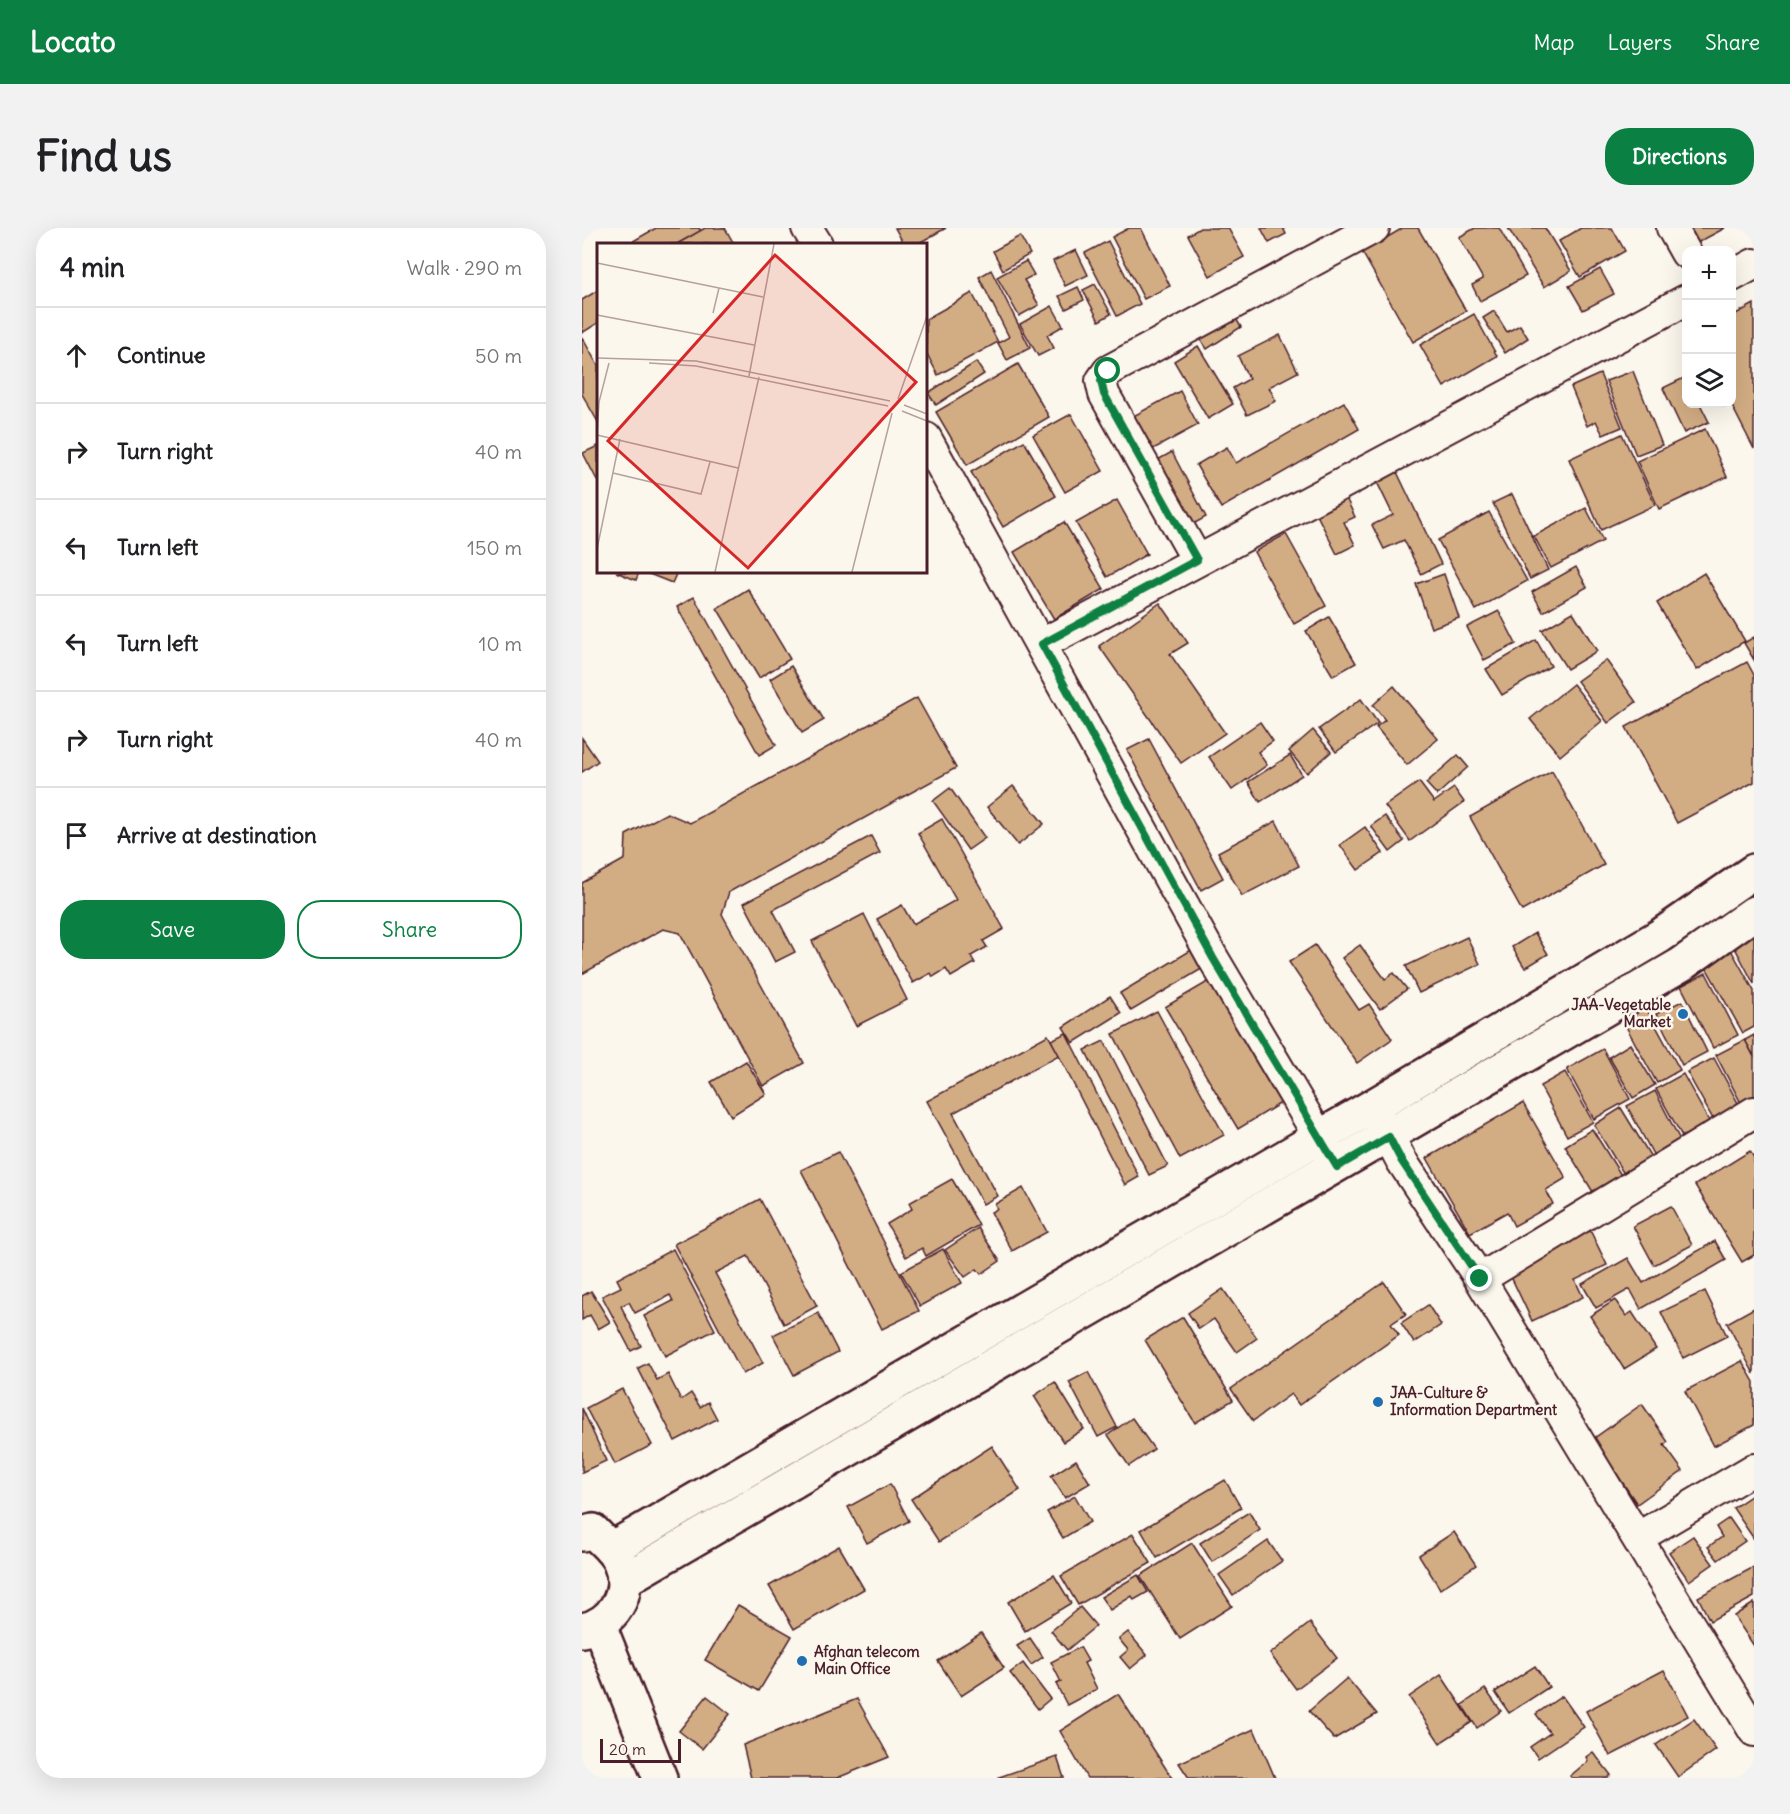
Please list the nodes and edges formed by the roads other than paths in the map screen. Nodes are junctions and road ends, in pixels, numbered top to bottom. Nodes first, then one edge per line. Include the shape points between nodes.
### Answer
1 (807, 228) edge
2 (1374, 228) edge
3 (1672, 228) edge
4 (816, 243) edge
5 (1682, 246) edge
6 (1754, 264) edge
7 (1736, 273) edge
8 (1682, 302) edge
9 (927, 440) edge
10 (1197, 560) junction
11 (1042, 644) junction
12 (1754, 871) edge
13 (1754, 913) edge
14 (1373, 1106) junction
15 (1754, 1112) edge
16 (1320, 1137) junction
17 (1389, 1137) junction
18 (1337, 1167) junction
19 (1480, 1279) junction
20 (1754, 1469) edge
21 (582, 1534) edge
22 (1639, 1537) junction
23 (611, 1549) junction
24 (624, 1580) junction
25 (590, 1628) edge
26 (1754, 1731) edge
27 (660, 1778) edge

1 - 4 street
2 - 10 street via 1108,371 1101,381 1104,394
3 - 5 street
6 - 7 street
8 - 10 street
9 - 11 street
10 - 11 street
11 - 16 street via 1213,958
12 - 14 main road via 1660,936
13 - 17 main road via 1682,964
14 - 16 main road
14 - 17 street
15 - 19 street
16 - 18 street
16 - 23 main road
17 - 18 main road
17 - 19 street
18 - 24 main road
19 - 22 street
20 - 22 street
21 - 23 main road via 592,1531
22 - 26 street
23 - 24 main road
24 - 25 main road via 621,1599 612,1614
25 - 27 main road

